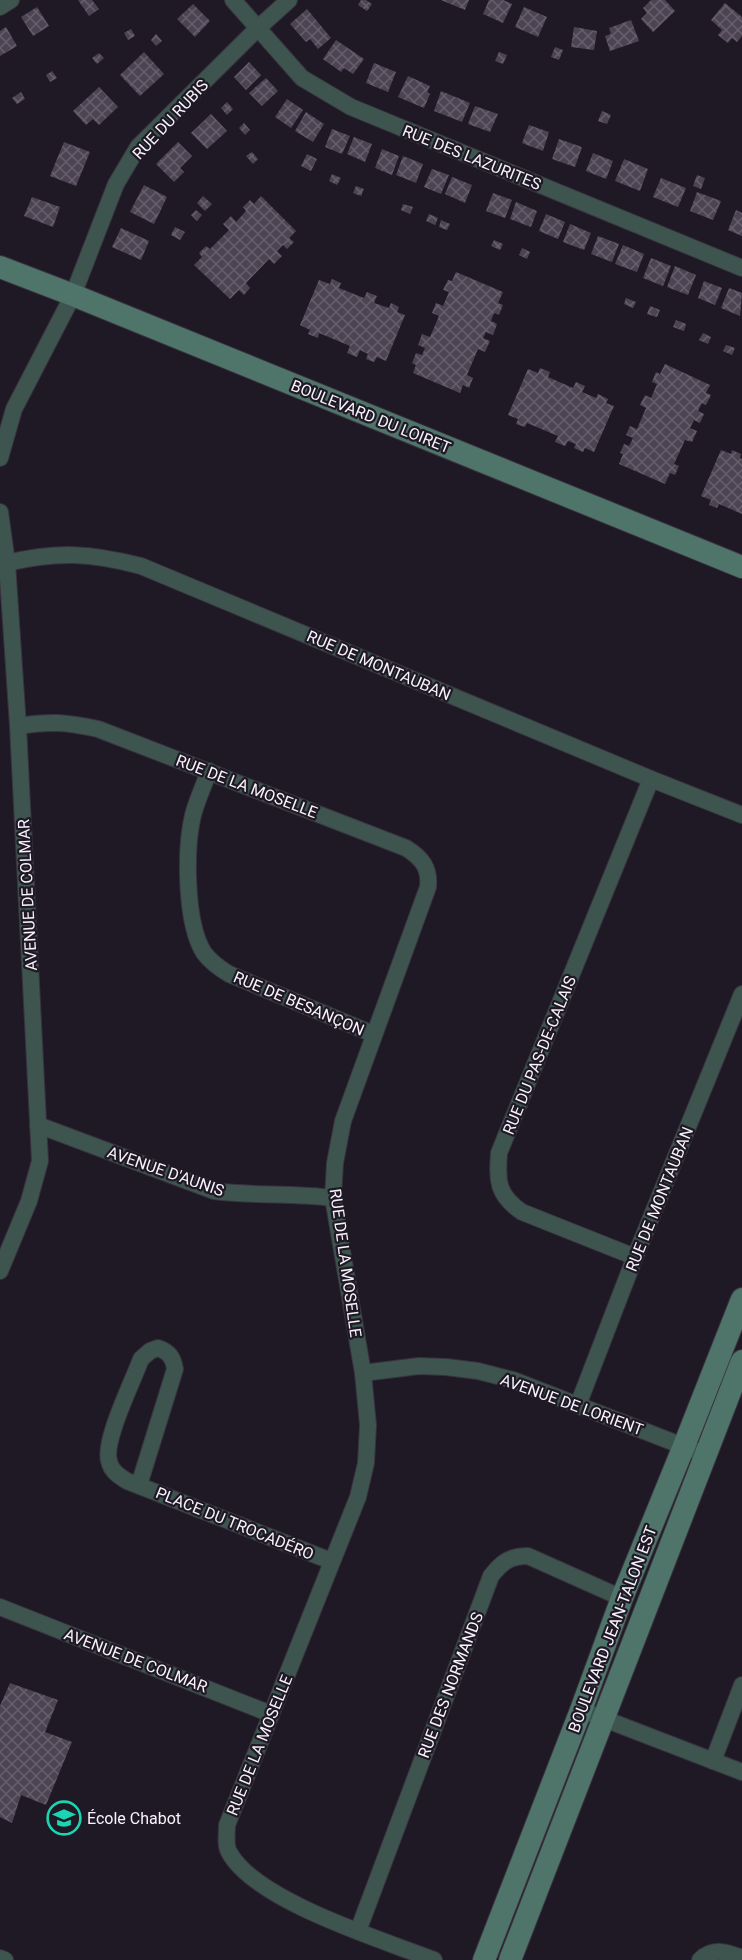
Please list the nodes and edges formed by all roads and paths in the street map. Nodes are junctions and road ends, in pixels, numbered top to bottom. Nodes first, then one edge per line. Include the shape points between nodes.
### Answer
1 (11, 0) edge
2 (233, 0) edge
3 (289, 0) edge
4 (0, 7) edge
5 (258, 28) junction
6 (0, 267) edge
7 (742, 268) edge
8 (73, 295) junction
9 (0, 458) edge
10 (0, 512) edge
11 (8, 563) junction
12 (742, 567) edge
13 (18, 726) junction
14 (209, 771) junction
15 (651, 779) junction
16 (742, 815) edge
17 (742, 994) edge
18 (373, 1034) junction
19 (38, 1125) junction
20 (333, 1198) junction
21 (635, 1257) junction
22 (0, 1271) edge
23 (742, 1299) edge
24 (742, 1361) edge
25 (363, 1373) junction
26 (578, 1405) junction
27 (684, 1446) junction
28 (706, 1455) junction
29 (139, 1485) junction
30 (331, 1561) junction
31 (622, 1598) junction
32 (0, 1607) edge
33 (742, 1685) edge
34 (581, 1710) junction
35 (271, 1714) junction
36 (604, 1718) junction
37 (713, 1761) junction
38 (742, 1772) edge
39 (358, 1931) junction
40 (0, 1958) edge
41 (742, 1958) edge
42 (5, 1960) edge
43 (434, 1960) edge
44 (484, 1960) edge
45 (510, 1960) edge
46 (700, 1960) edge

1 - 4 street
2 - 5 street, RUE DES LAZURITES
3 - 5 street, RUE DU RUBIS
5 - 7 street, RUE DES LAZURITES via 302,78 351,107
5 - 8 street, RUE DU RUBIS via 138,147 116,184
6 - 8 street, BOULEVARD DU LOIRET
8 - 9 street via 14,409
8 - 12 street, BOULEVARD DU LOIRET
10 - 11 street, AVENUE DE COLMAR
11 - 13 street, AVENUE DE COLMAR
11 - 15 street, RUE DE MONTAUBAN via 38,555 63,554 104,557 141,566
13 - 14 street, RUE DE LA MOSELLE via 47,721 98,729
13 - 19 street, AVENUE DE COLMAR
14 - 18 street, RUE DE BESANÇON via 194,815 189,850 189,896 196,936 204,952 229,974
14 - 18 street, RUE DE LA MOSELLE via 406,848 418,855 426,867 428,887
15 - 16 street, RUE DE MONTAUBAN
15 - 21 street, RUE DU PAS-DE-CALAIS via 499,1153 497,1176 508,1203 522,1212
17 - 21 street, RUE DE MONTAUBAN
18 - 20 street, RUE DE LA MOSELLE via 342,1121
19 - 20 street, AVENUE D'AUNIS via 214,1191
19 - 22 street, AVENUE DE COLMAR via 40,1161 29,1201
20 - 25 street, RUE DE LA MOSELLE
21 - 26 street, RUE DE MONTAUBAN
23 - 27 street, BOULEVARD JEAN-TALON EST
24 - 28 street, BOULEVARD JEAN-TALON EST
25 - 26 street, AVENUE DE LORIENT via 419,1366 478,1371
25 - 30 street, RUE DE LA MOSELLE via 368,1425 366,1463 358,1497
26 - 27 street, AVENUE DE LORIENT
27 - 28 street, AVENUE DE LORIENT
27 - 31 street, BOULEVARD JEAN-TALON EST
28 - 36 street, BOULEVARD JEAN-TALON EST
29 - 29 street, PLACE DU TROCADÉRO via 114,1472 108,1444 141,1359 158,1348 168,1352 175,1369
29 - 30 street, PLACE DU TROCADÉRO
30 - 35 street, RUE DE LA MOSELLE
31 - 34 street, BOULEVARD JEAN-TALON EST
31 - 39 street, RUE DES NORMANDS via 528,1556 516,1556 498,1567 491,1576
32 - 35 street, AVENUE DE COLMAR
33 - 37 street
34 - 36 street
34 - 44 street, BOULEVARD JEAN-TALON EST
35 - 39 street, RUE DE LA MOSELLE via 227,1825 229,1852 241,1868 269,1891 326,1920
36 - 37 street
36 - 45 street, BOULEVARD JEAN-TALON EST
37 - 38 street
39 - 43 street, RUE DE LA MOSELLE
40 - 42 street
41 - 46 street via 722,1951 710,1952

